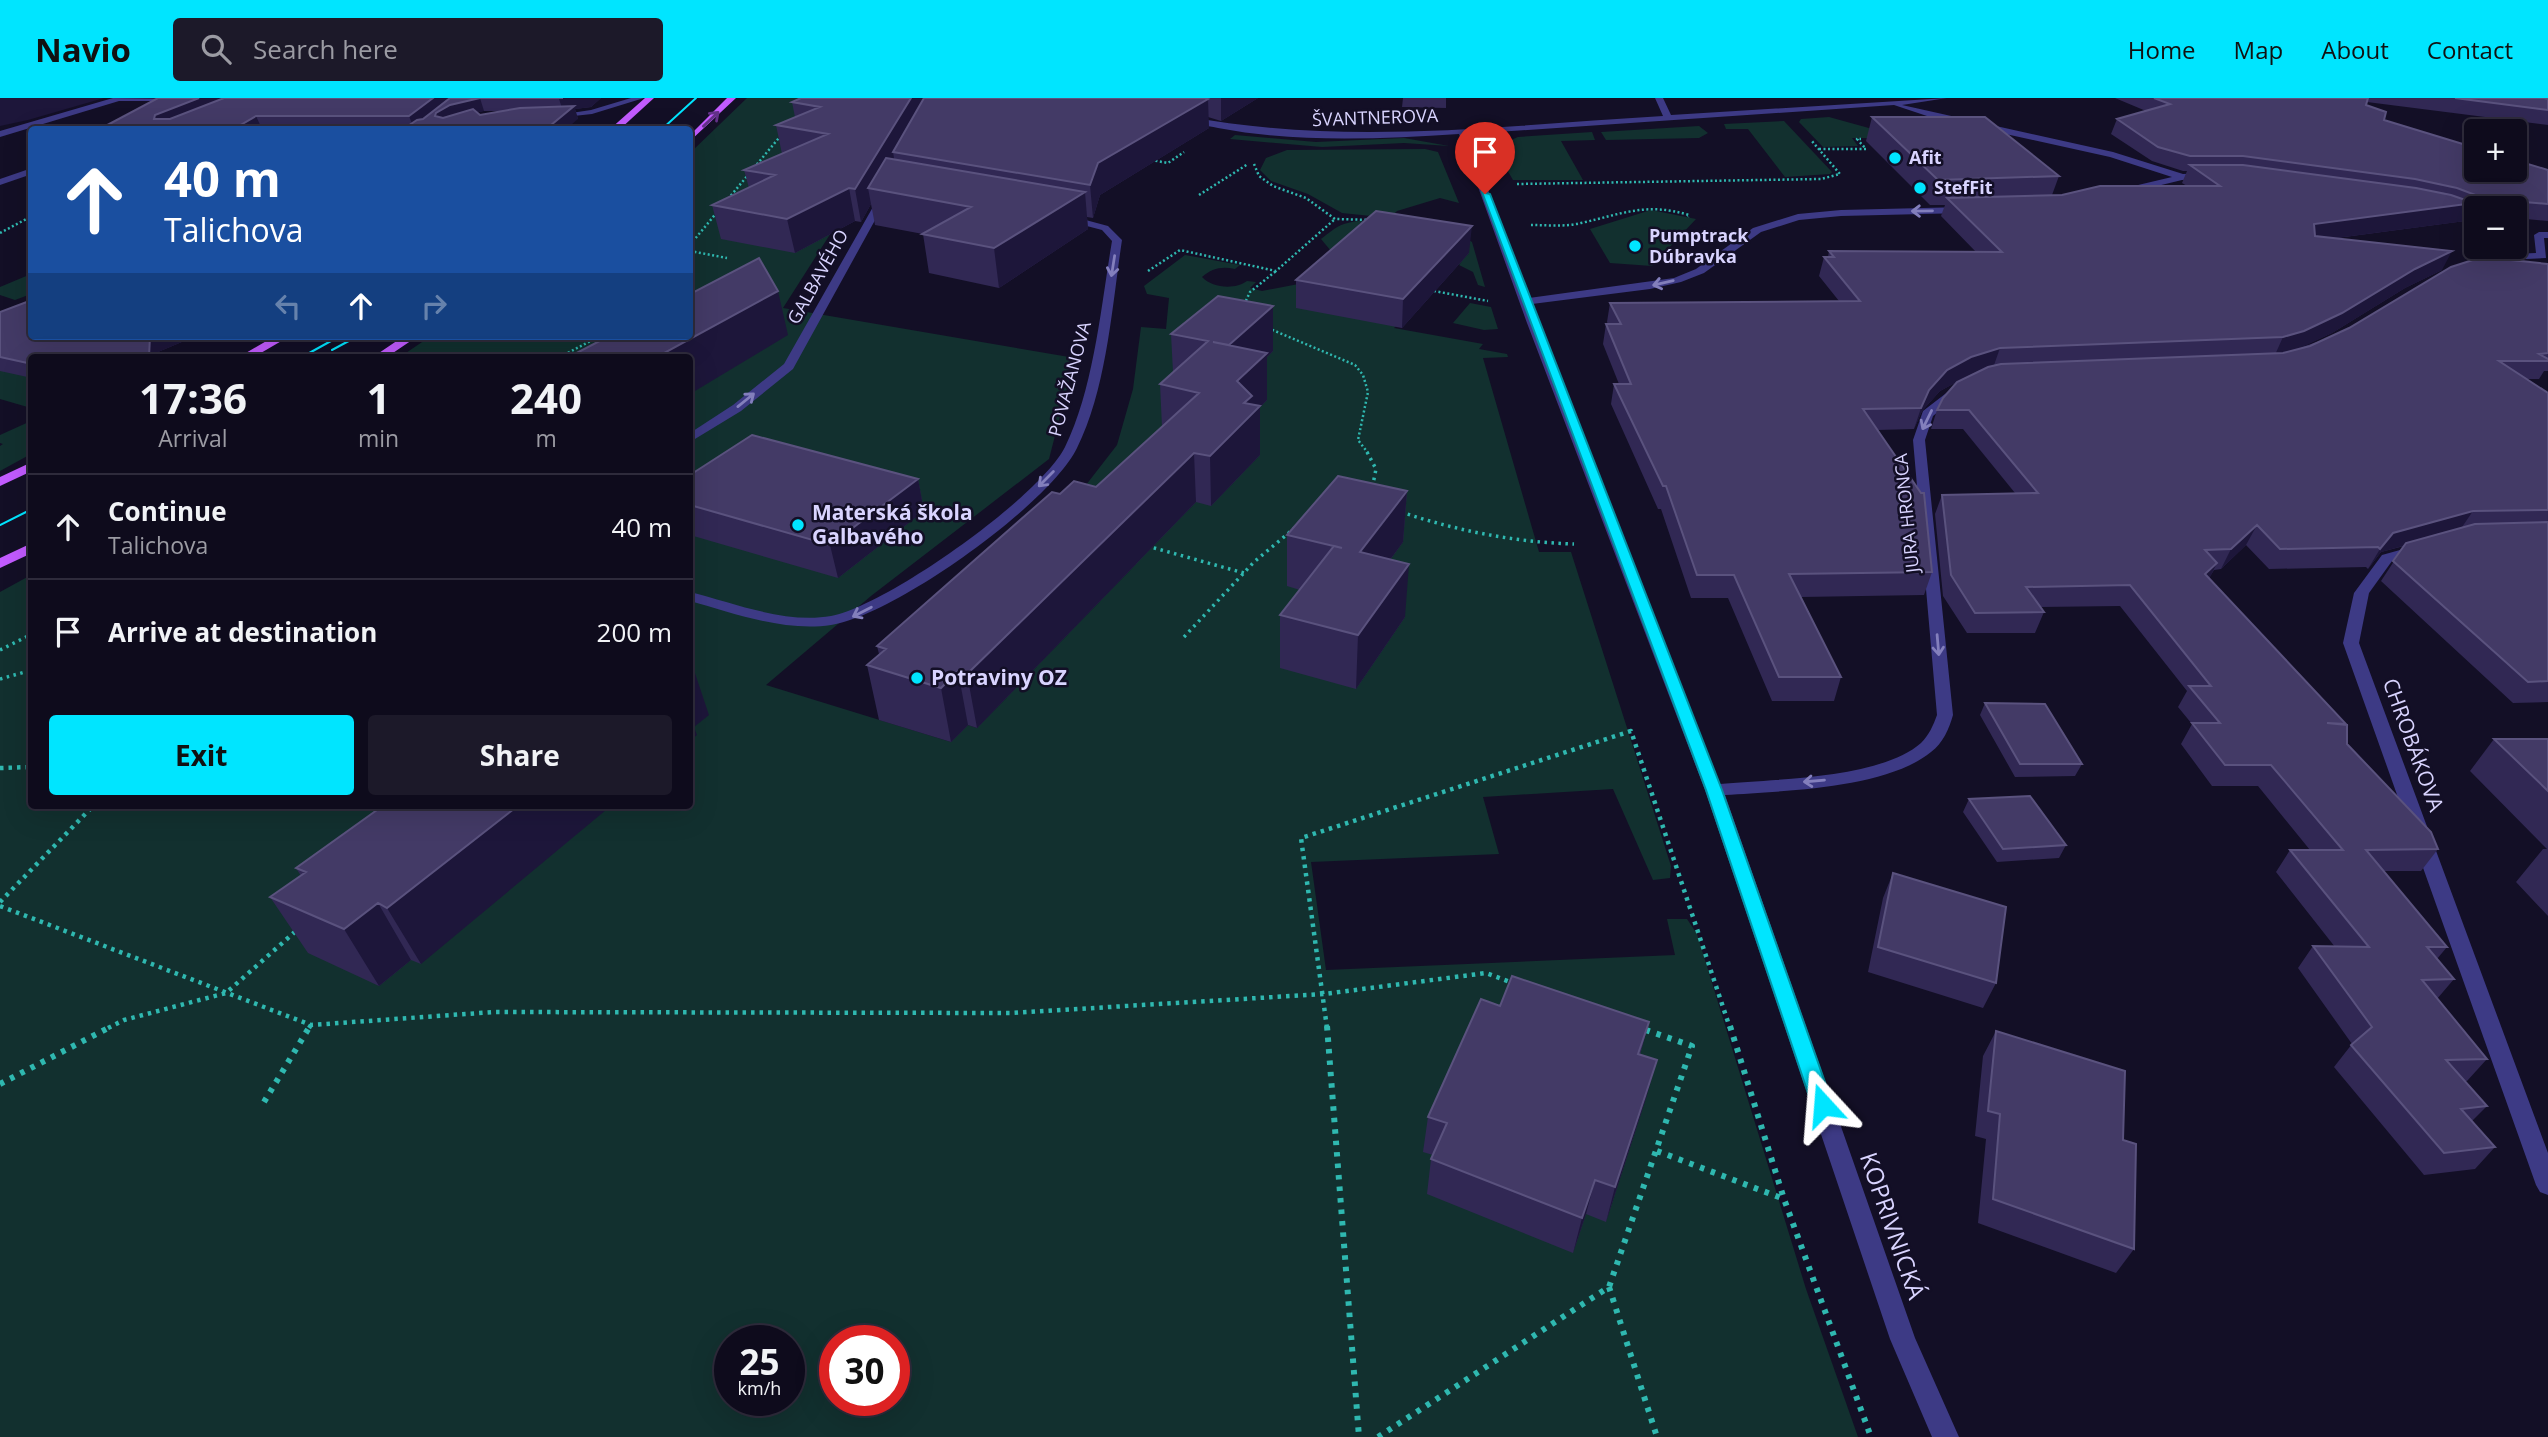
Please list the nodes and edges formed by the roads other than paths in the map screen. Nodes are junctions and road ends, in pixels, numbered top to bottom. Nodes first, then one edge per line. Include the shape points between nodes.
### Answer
1 (640, 98) edge
2 (650, 98) edge
3 (732, 98) edge
4 (1659, 98) edge
5 (1833, 98) edge
6 (1943, 98) edge
7 (121, 99) edge
8 (184, 99) edge
9 (1891, 104) junction
10 (1843, 107) junction
11 (550, 117) edge
12 (1180, 117) edge
13 (1668, 118) junction
14 (618, 126) edge
15 (1462, 131) junction
16 (0, 134) edge
17 (693, 136) edge
18 (28, 173) edge
19 (2222, 176) edge
20 (2182, 177) junction
21 (0, 182) edge
22 (894, 189) edge
23 (2107, 195) edge
24 (2433, 205) edge
25 (1971, 210) edge
26 (1054, 216) edge
27 (2464, 216) edge
28 (2548, 236) edge
29 (2527, 254) edge
30 (2492, 259) edge
31 (2473, 268) edge
32 (1525, 302) junction
33 (277, 340) edge
34 (406, 340) edge
35 (251, 354) edge
36 (384, 354) edge
37 (1973, 382) edge
38 (693, 436) edge
39 (28, 468) edge
40 (0, 482) edge
41 (2436, 544) edge
42 (28, 549) edge
43 (0, 564) edge
44 (693, 598) edge
45 (1714, 790) junction
46 (2548, 1185) edge
47 (1946, 1437) edge

1 - 11 street via 592,112
2 - 14 main road
17 -> 3 main road
4 - 13 street
5 - 10 street
6 - 9 street, ŠVANTNEROVA
7 - 8 street
7 - 16 street
9 - 10 street, ŠVANTNEROVA
9 - 20 street via 2147,163
10 - 13 street, ŠVANTNEROVA
12 - 15 street, ŠVANTNEROVA via 1233,129 1306,136
13 - 15 street, ŠVANTNEROVA
15 - 32 street, KOPRIVNICKÁ
18 - 21 street
19 - 20 street
20 - 23 street
38 -> 22 street, GALBAVÉHO via 789,366
24 - 27 street
25 -> 32 street via 1798,217 1757,230 1700,271 1677,280
26 -> 44 street, POVAŽANOVA via 1105,228 1117,240 1097,356 1077,434 1061,464 1026,499 942,564 852,617 797,621
28 - 29 street via 2539,235 2542,256
30 - 31 street
32 - 45 street, KOPRIVNICKÁ
33 - 35 main road
34 - 36 main road
37 -> 45 street, JURA HRONCA via 1927,414 1919,440 1945,715 1934,739 1905,761 1841,779
39 - 40 main road
41 - 46 street, CHROBÁKOVA via 2387,558 2362,593 2351,643
42 - 43 main road
45 - 47 street, KOPRIVNICKÁ via 1903,1339

